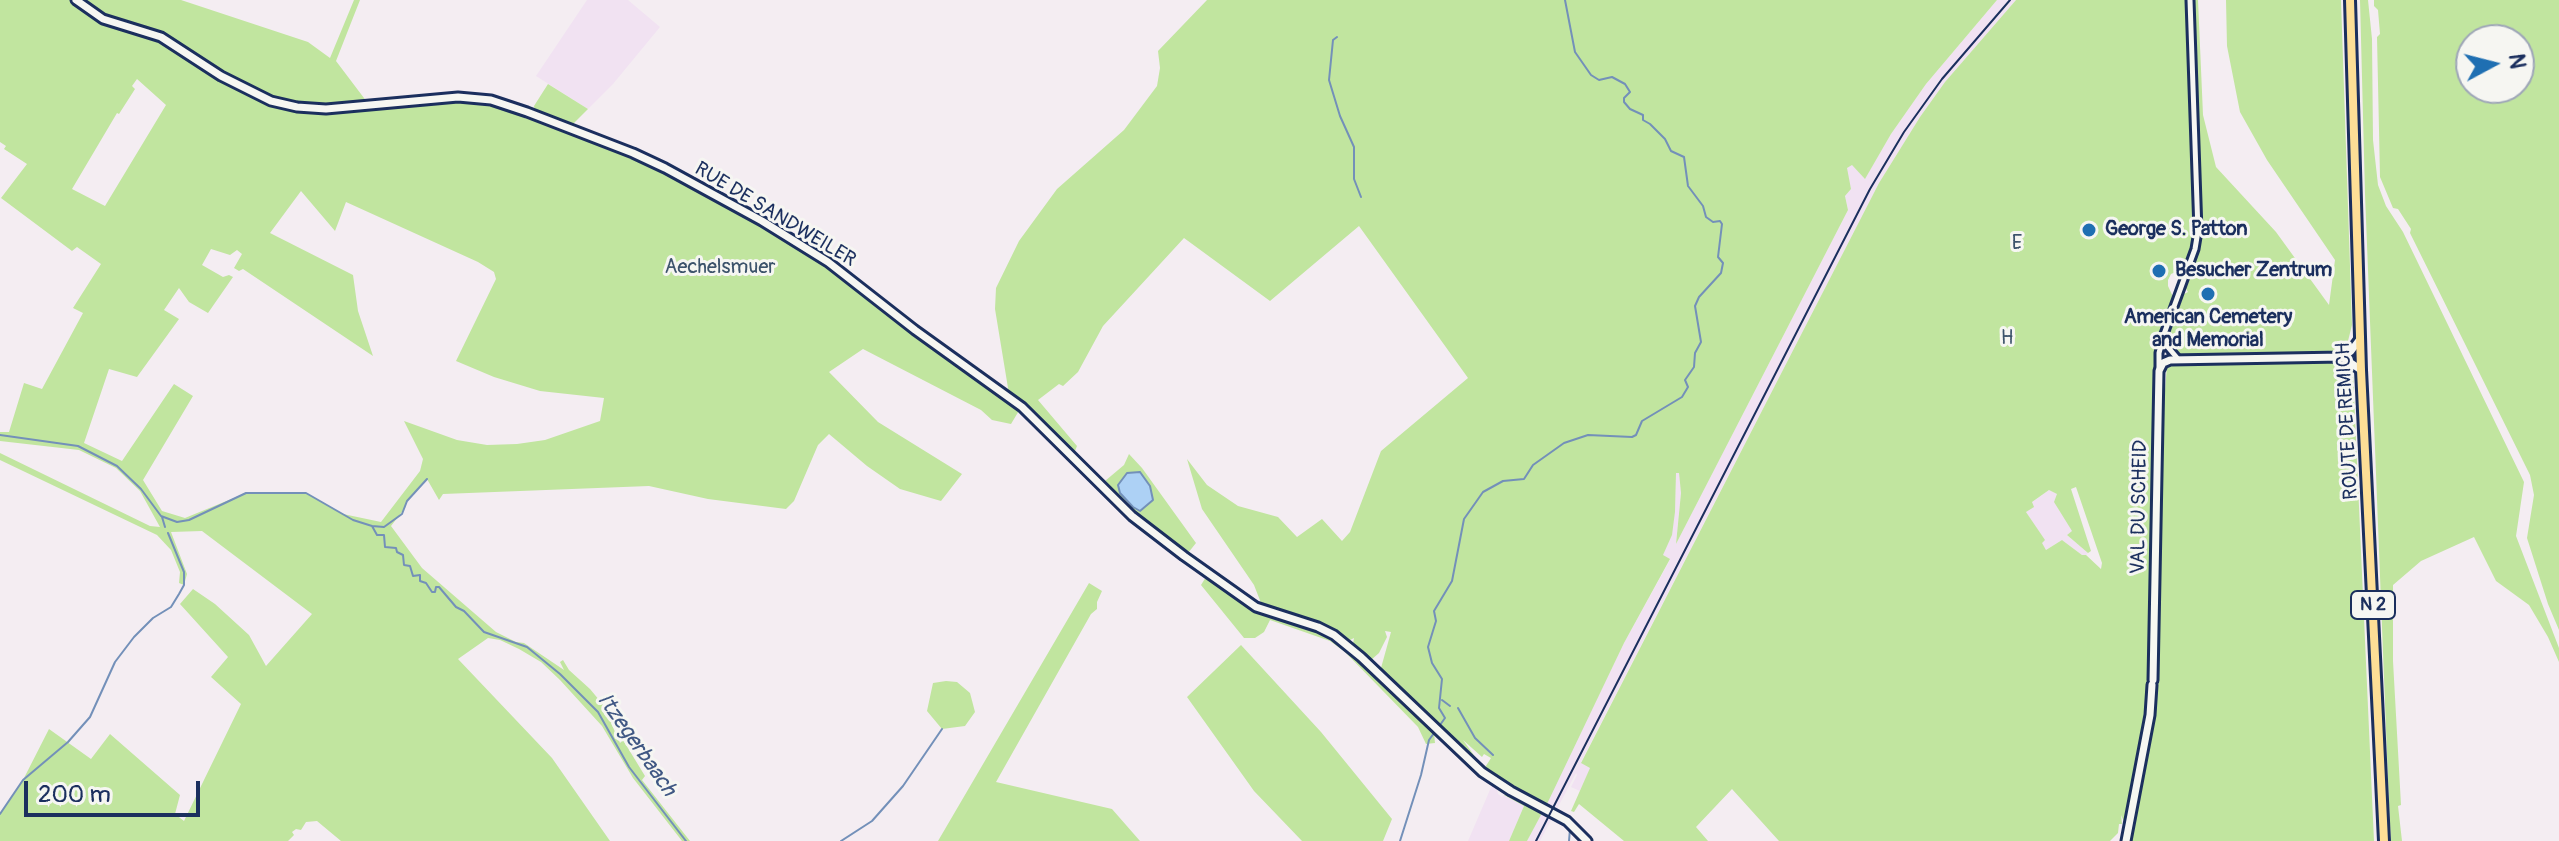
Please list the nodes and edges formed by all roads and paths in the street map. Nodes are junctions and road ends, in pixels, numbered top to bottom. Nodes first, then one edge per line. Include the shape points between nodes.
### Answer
1 (76, 0) edge
2 (2190, 0) edge
3 (2350, 0) edge
4 (2164, 334) junction
5 (2360, 337) junction
6 (2342, 357) junction
7 (2178, 359) junction
8 (2361, 370) junction
9 (2159, 371) junction
10 (1587, 841) edge
11 (2126, 841) edge
12 (2384, 841) edge

1 - 10 main road, RUE DE SANDWEILER via 103,19 161,37 271,101 326,109 431,98 491,100 604,141 705,189 828,262 1022,407 1132,516 1227,588 1256,607 1318,627 1349,645 1492,780 1567,821
2 - 4 street, VAL DU SCHEID via 2198,231
3 - 5 main road, ROUTE DE REMICH / N 2
4 - 7 street
4 - 9 street, VAL DU SCHEID
5 - 6 main road
5 - 8 main road, ROUTE DE REMICH / N 2
6 - 7 main road
6 - 8 main road
7 - 9 main road via 2163,363
8 - 12 main road, ROUTE DE REMICH / N 2
9 - 11 main road, VAL DU SCHEID via 2150,715

